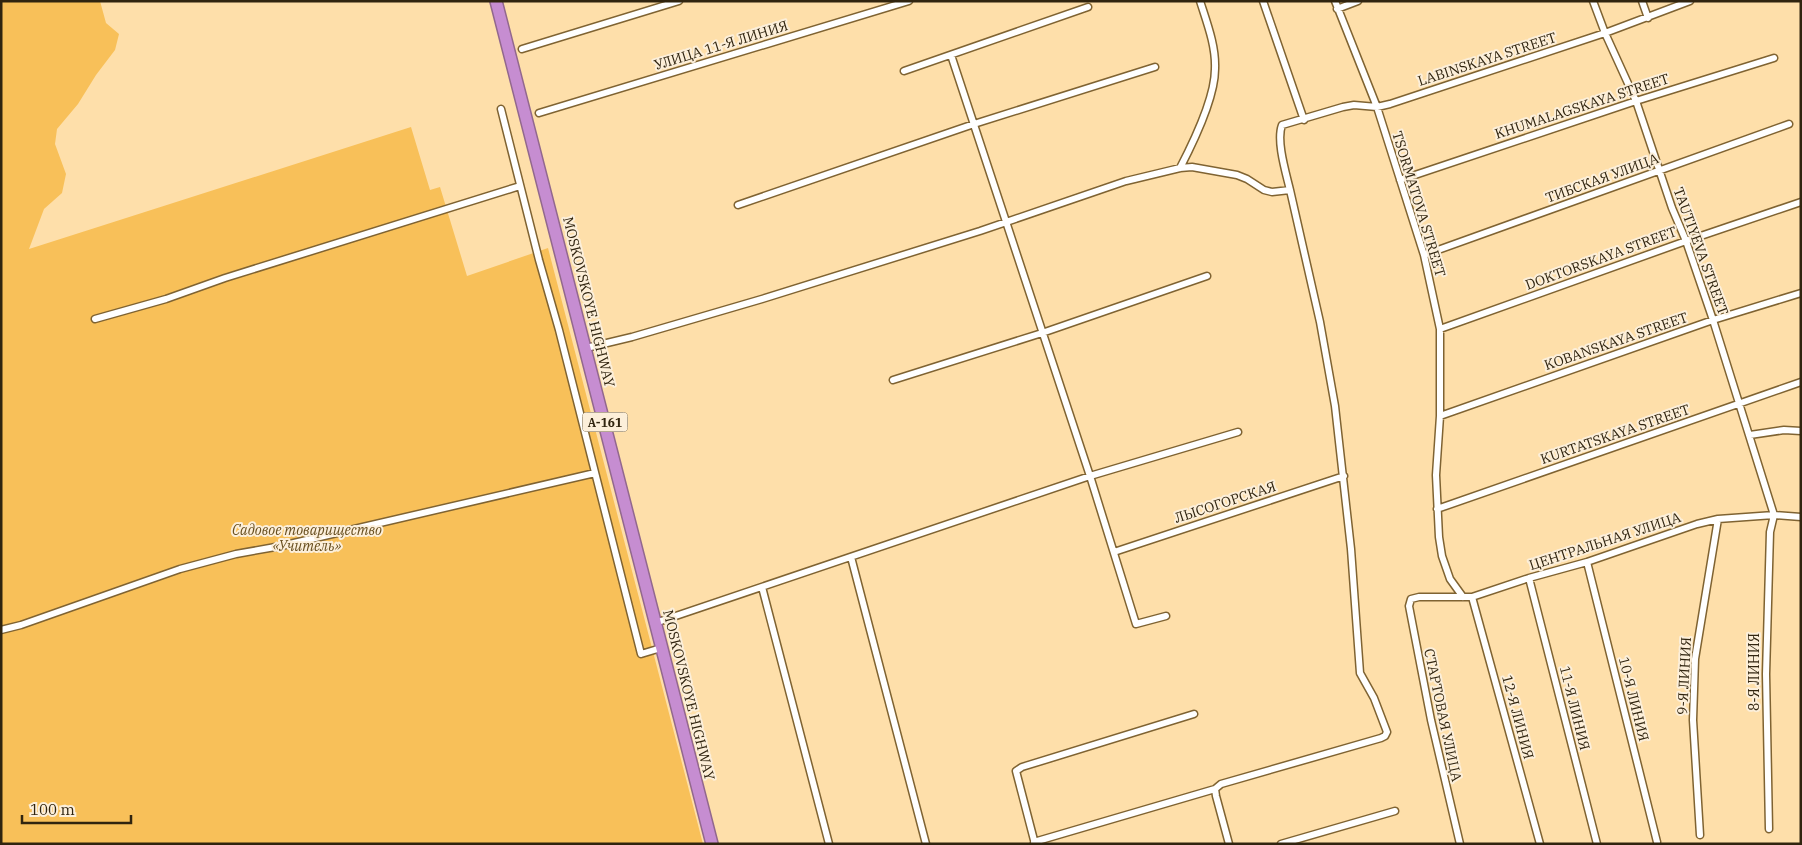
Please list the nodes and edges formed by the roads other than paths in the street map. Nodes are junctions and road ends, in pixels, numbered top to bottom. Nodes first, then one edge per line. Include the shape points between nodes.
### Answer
1 (496, 1) edge
2 (679, 1) edge
3 (910, 1) edge
4 (1200, 1) edge
5 (1263, 1) edge
6 (1335, 1) edge
7 (1358, 1) edge
8 (1593, 1) edge
9 (1642, 1) edge
10 (1690, 1) edge
11 (1088, 7) dead end
12 (1337, 9) junction
13 (1648, 18) junction
14 (1605, 33) junction
15 (522, 49) dead end
16 (951, 55) junction
17 (1774, 58) dead end
18 (1155, 67) dead end
19 (904, 71) dead end
20 (1636, 101) junction
21 (1377, 107) junction
22 (501, 109) dead end
23 (539, 113) dead end
24 (1304, 120) junction
25 (974, 124) junction
26 (1789, 124) dead end
27 (1180, 168) junction
28 (1659, 171) junction
29 (1400, 180) junction
30 (520, 186) junction
31 (1290, 190) junction
32 (1801, 202) edge
33 (738, 205) dead end
34 (1005, 221) junction
35 (1686, 241) junction
36 (1424, 255) junction
37 (1207, 276) dead end
38 (1801, 293) edge
39 (95, 319) dead end
40 (1713, 320) junction
41 (1440, 329) junction
42 (1042, 333) junction
43 (586, 348) junction
44 (893, 380) dead end
45 (1801, 382) edge
46 (1738, 404) junction
47 (1440, 416) junction
48 (1801, 431) edge
49 (1238, 432) dead end
50 (1750, 435) junction
51 (595, 474) junction
52 (1090, 476) junction
53 (1344, 476) junction
54 (1437, 509) junction
55 (1774, 515) junction
56 (1801, 517) edge
57 (1718, 519) junction
58 (1114, 552) junction
59 (851, 557) junction
60 (1587, 562) junction
61 (1529, 578) junction
62 (762, 587) junction
63 (1418, 596) joint
64 (1463, 597) junction
65 (1472, 597) junction
66 (1166, 616) dead end
67 (655, 623) junction
68 (1, 630) edge
69 (661, 648) junction
70 (1194, 714) dead end
71 (1215, 789) junction
72 (1394, 811) dead end
73 (1768, 829) dead end
74 (1700, 835) dead end
75 (1657, 842) dead end
76 (1034, 843) edge
77 (712, 844) edge
78 (829, 844) edge
79 (926, 844) edge
80 (1230, 844) edge
81 (1281, 844) edge
82 (1460, 844) edge
83 (1540, 844) edge
84 (1596, 844) edge

1 - 43 highway, MOSKOVSKOYE HIGHWAY / А-161
2 - 15 street
3 - 23 street, УЛИЦА 11-Я ЛИНИЯ
4 - 27 street via 1214,52 1214,83
5 - 24 street
6 - 12 street, TSORMATOVA STREET
7 - 12 street
8 - 14 street, TAUTIYEVA STREET
9 - 13 street
10 - 13 street, LABINSKAYA STREET
11 - 16 street
12 - 21 street, TSORMATOVA STREET
13 - 14 street, LABINSKAYA STREET
14 - 20 street, TAUTIYEVA STREET
14 - 21 street, LABINSKAYA STREET
16 - 19 street
16 - 25 street
17 - 20 street, KHUMALAGSKAYA STREET
18 - 25 street
20 - 28 street, TAUTIYEVA STREET
20 - 29 street, KHUMALAGSKAYA STREET
21 - 24 street, LABINSKAYA STREET via 1354,105
21 - 29 street, TSORMATOVA STREET
22 - 30 street
24 - 31 street, LABINSKAYA STREET via 1282,126 1280,132
25 - 33 street
25 - 34 street
26 - 28 street, ТИБСКАЯ УЛИЦА
27 - 31 street via 1192,167 1237,176 1272,192
27 - 34 street via 1126,181
28 - 35 street, TAUTIYEVA STREET
28 - 36 street, ТИБСКАЯ УЛИЦА
29 - 36 street, TSORMATOVA STREET
30 - 39 street
30 - 51 street
31 - 53 street via 1320,322
32 - 35 street, DOKTORSKAYA STREET
34 - 42 street
34 - 43 street via 762,299
35 - 40 street, TAUTIYEVA STREET
35 - 41 street, DOKTORSKAYA STREET
36 - 41 street, TSORMATOVA STREET
37 - 42 street
38 - 40 street, KOBANSKAYA STREET
40 - 46 street, TAUTIYEVA STREET
40 - 47 street, KOBANSKAYA STREET
41 - 47 street, TSORMATOVA STREET
42 - 44 street
42 - 52 street
43 - 67 highway, MOSKOVSKOYE HIGHWAY / А-161
45 - 46 street, KURTATSKAYA STREET
46 - 50 street, TAUTIYEVA STREET
46 - 54 street, KURTATSKAYA STREET
47 - 54 street, TSORMATOVA STREET
48 - 50 street
49 - 52 street
50 - 55 street, TAUTIYEVA STREET
51 - 68 street via 236,554 180,569
51 - 69 street via 641,654
52 - 58 street
52 - 59 street
53 - 58 street, ЛЫСОГОРСКАЯ
53 - 71 street via 1360,673 1387,732 1381,738 1221,784
54 - 64 street, TSORMATOVA STREET via 1442,556 1450,579
55 - 56 street, ЦЕНТРАЛЬНАЯ УЛИЦА
55 - 57 street, ЦЕНТРАЛЬНАЯ УЛИЦА
55 - 73 street, 8-Я ЛИНИЯ via 1770,532 1766,674
57 - 60 street, ЦЕНТРАЛЬНАЯ УЛИЦА
57 - 74 street, 9-Я ЛИНИЯ via 1695,659 1693,720
58 - 66 street via 1136,624
59 - 62 street
59 - 79 street
60 - 61 street, ЦЕНТРАЛЬНАЯ УЛИЦА
60 - 75 street, 10-Я ЛИНИЯ
61 - 65 street, ЦЕНТРАЛЬНАЯ УЛИЦА
61 - 84 street, 11-Я ЛИНИЯ
62 - 67 street
62 - 78 street
63 - 64 street, ЦЕНТРАЛЬНАЯ УЛИЦА
63 - 82 street, СТАРТОВАЯ УЛИЦА via 1411,599 1408,606
64 - 65 street, ЦЕНТРАЛЬНАЯ УЛИЦА
65 - 83 street, 12-Я ЛИНИЯ
67 - 69 highway, MOSKOVSKOYE HIGHWAY / А-161
69 - 77 highway, MOSKOVSKOYE HIGHWAY / А-161
70 - 76 street via 1016,771
71 - 76 street
71 - 80 street
72 - 81 street

